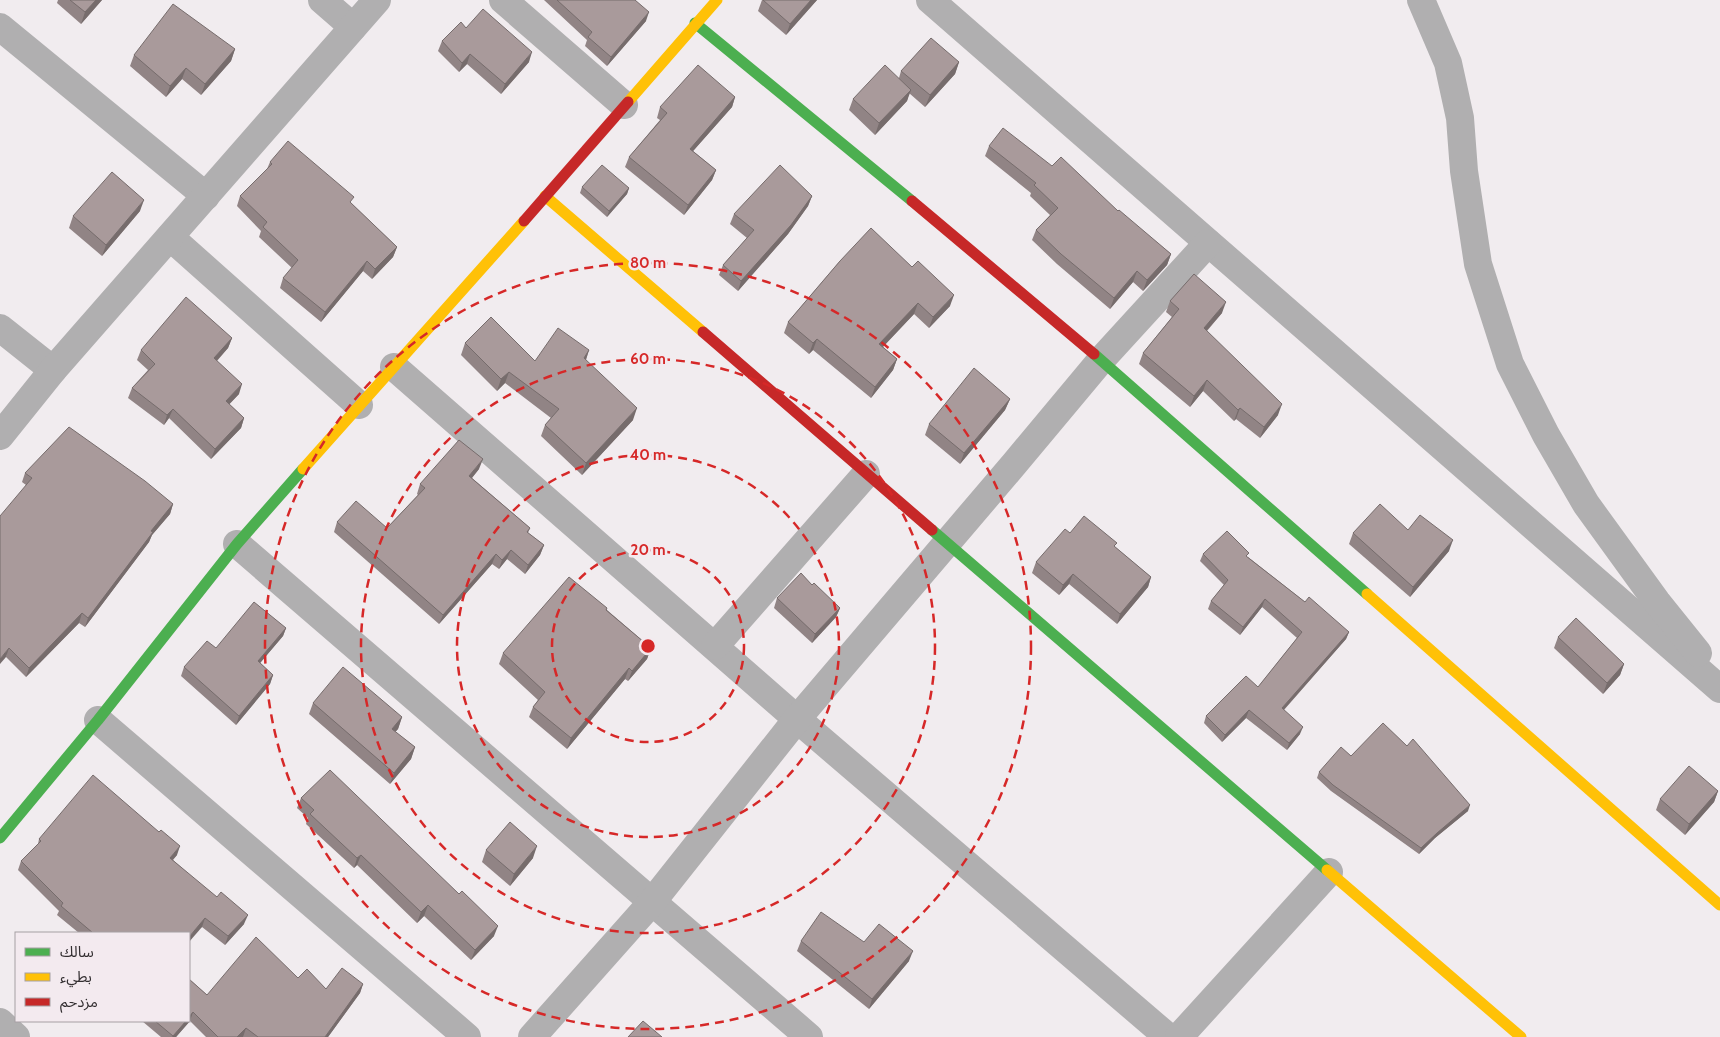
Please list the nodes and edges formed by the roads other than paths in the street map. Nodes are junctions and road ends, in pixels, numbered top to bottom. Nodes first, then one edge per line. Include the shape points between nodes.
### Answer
1 (322, 0) edge
2 (377, 0) edge
3 (503, 0) edge
4 (716, 0) edge
5 (930, 0) edge
6 (1420, 0) edge
7 (695, 23) junction
8 (0, 27) edge
9 (354, 27) junction
10 (624, 105) junction
11 (206, 196) junction
12 (545, 196) junction
13 (170, 236) junction
14 (1208, 243) junction
15 (0, 328) edge
16 (1101, 360) junction
17 (394, 367) junction
18 (53, 370) junction
19 (359, 405) junction
20 (0, 436) edge
21 (866, 474) junction
22 (947, 543) junction
23 (237, 544) junction
24 (715, 646) junction
25 (1720, 680) edge
26 (1720, 689) edge
27 (797, 719) junction
28 (98, 720) junction
29 (0, 838) edge
30 (1329, 872) junction
31 (652, 902) junction
32 (1720, 905) edge
33 (0, 1022) edge
34 (16, 1037) edge
35 (467, 1037) edge
36 (532, 1037) edge
37 (808, 1037) edge
38 (1168, 1037) edge
39 (1179, 1037) edge
40 (1521, 1037) edge

1 - 9 street
2 - 9 street
3 - 10 street
4 - 7 street
5 - 14 street
6 - 25 street via 1448,63 1460,118 1464,171 1478,264 1510,364 1586,504 1657,602
7 - 10 street
7 - 16 street
8 - 11 street
9 - 11 street
10 - 12 street
11 - 13 street
12 - 17 street
12 - 21 street
13 - 18 street
13 - 19 street
14 - 16 street
14 - 26 street
15 - 18 street
16 - 22 street
16 - 32 street
17 - 19 street
17 - 24 street
18 - 20 street
19 - 23 street
21 - 22 street
21 - 24 street
22 - 27 street
22 - 30 street
23 - 28 street
23 - 31 street
24 - 27 street
27 - 31 street
27 - 38 street
28 - 29 street
28 - 35 street
30 - 39 street
30 - 40 street
31 - 36 street
31 - 37 street
33 - 34 street

